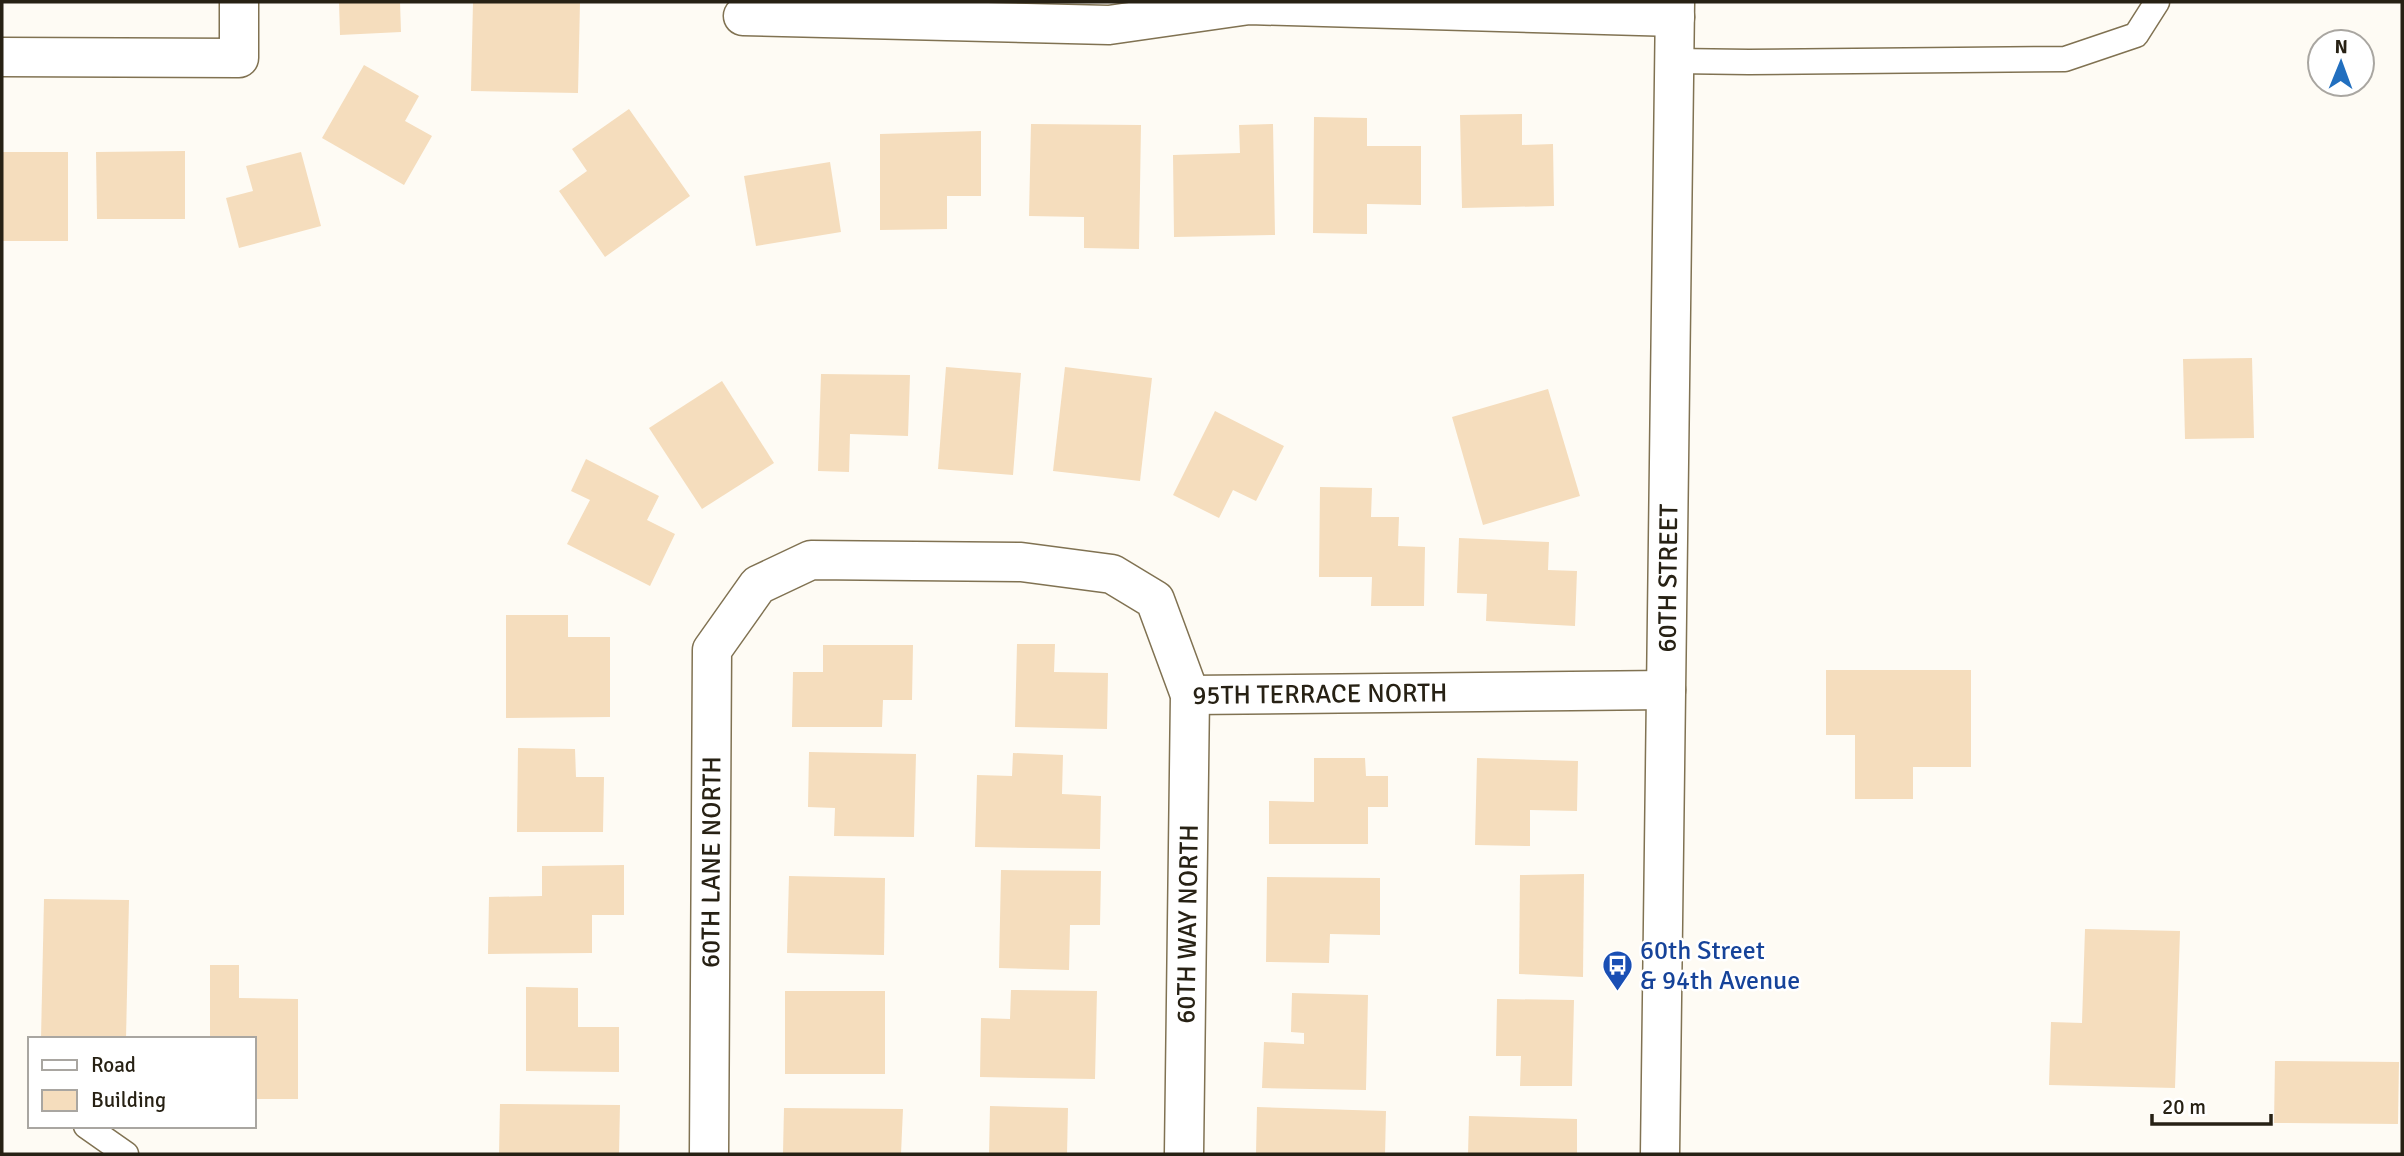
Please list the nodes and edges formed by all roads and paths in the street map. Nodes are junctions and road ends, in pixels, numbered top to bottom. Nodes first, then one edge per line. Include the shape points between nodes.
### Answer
1 (239, 2) edge
2 (2157, 2) edge
3 (1675, 10) edge
4 (743, 16) dead end
5 (2, 57) edge
6 (1675, 61) junction
7 (758, 585) joint
8 (1666, 690) junction
9 (1190, 695) junction
10 (89, 1128) edge
11 (126, 1154) edge
12 (709, 1154) edge
13 (1184, 1154) edge
14 (1660, 1154) edge

1 - 5 street via 239,58
2 - 6 lane via 2136,35 2065,59
3 - 4 street via 1249,5 1109,25
3 - 6 street, 60TH STREET
6 - 8 street, 60TH STREET
7 - 9 street, 95TH TERRACE NORTH via 811,560 1021,562 1112,574 1155,600
7 - 12 street, 60TH LANE NORTH via 712,650
8 - 9 street, 95TH TERRACE NORTH
8 - 14 street, 60TH STREET
9 - 13 street, 60TH WAY NORTH
10 - 11 lane

